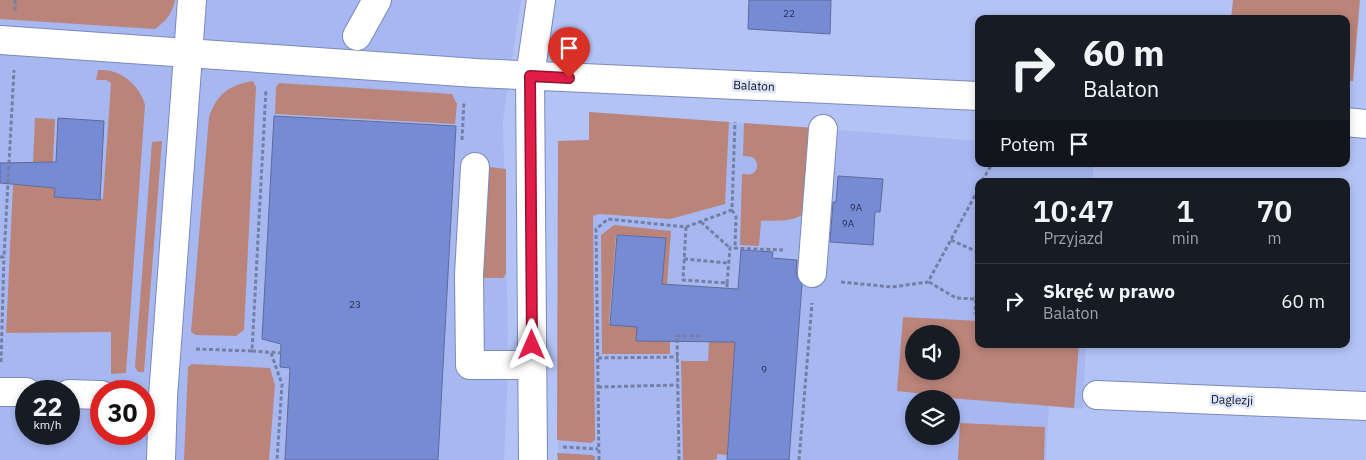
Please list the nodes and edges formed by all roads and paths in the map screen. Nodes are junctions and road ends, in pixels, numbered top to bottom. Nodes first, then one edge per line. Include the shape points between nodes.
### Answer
1 (192, 0) edge
2 (377, 0) edge
3 (541, 0) edge
4 (356, 36) dead end
5 (0, 40) edge
6 (189, 53) junction
7 (14, 69) dead end
8 (530, 76) junction
9 (266, 87) dead end
10 (975, 96) edge
11 (464, 104) dead end
12 (463, 118) dead end
13 (736, 122) dead end
14 (1350, 122) edge
15 (1366, 124) edge
16 (823, 128) dead end
17 (475, 167) dead end
18 (990, 167) edge
19 (984, 178) edge
20 (975, 195) edge
21 (732, 210) junction
22 (700, 222) junction
23 (686, 227) junction
24 (951, 240) junction
25 (735, 247) junction
26 (730, 248) junction
27 (975, 251) edge
28 (2, 257) edge
29 (684, 259) junction
30 (728, 263) junction
31 (814, 268) junction
32 (928, 282) junction
33 (727, 283) junction
34 (726, 289) dead end
35 (975, 299) edge
36 (703, 336) dead end
37 (195, 349) dead end
38 (252, 352) junction
39 (270, 353) junction
40 (281, 354) dead end
41 (678, 357) junction
42 (598, 358) junction
43 (1, 365) edge
44 (532, 365) junction
45 (678, 385) junction
46 (155, 387) edge
47 (598, 387) junction
48 (0, 392) edge
49 (15, 392) edge
50 (1098, 395) dead end
51 (155, 406) edge
52 (1366, 406) edge
53 (557, 446) dead end
54 (598, 449) junction
55 (161, 460) edge
56 (277, 460) edge
57 (533, 460) edge
58 (598, 460) edge
59 (678, 460) edge
60 (800, 460) edge

1 - 6 street
2 - 4 street
3 - 8 street
5 - 6 street, Balaton
6 - 8 street, Balaton
6 - 46 street
7 - 28 path
8 - 10 street, Balaton
8 - 44 street
9 - 38 path
11 - 12 path
13 - 21 path
14 - 15 street
16 - 31 street
17 - 44 street via 469,275 470,366
18 - 19 path
20 - 24 path
21 - 22 path
21 - 25 path via 736,217
22 - 23 path
22 - 26 path
23 - 29 path
23 - 42 path via 608,219 596,229
24 - 27 path
24 - 32 path
25 - 26 path
25 - 31 path
26 - 30 path
28 - 43 path
29 - 30 path
29 - 33 path via 683,280
30 - 33 path
31 - 32 path via 892,287
31 - 60 path
32 - 35 path via 956,298
33 - 34 path
36 - 41 path via 677,336
37 - 38 path
38 - 39 path
39 - 40 path
39 - 56 path via 282,384
41 - 42 path
41 - 45 path
42 - 47 path
44 - 57 street
45 - 47 path
45 - 59 path
47 - 54 path
48 - 49 street
50 - 52 street, Daglezji
51 - 55 street
53 - 54 path
54 - 58 path

